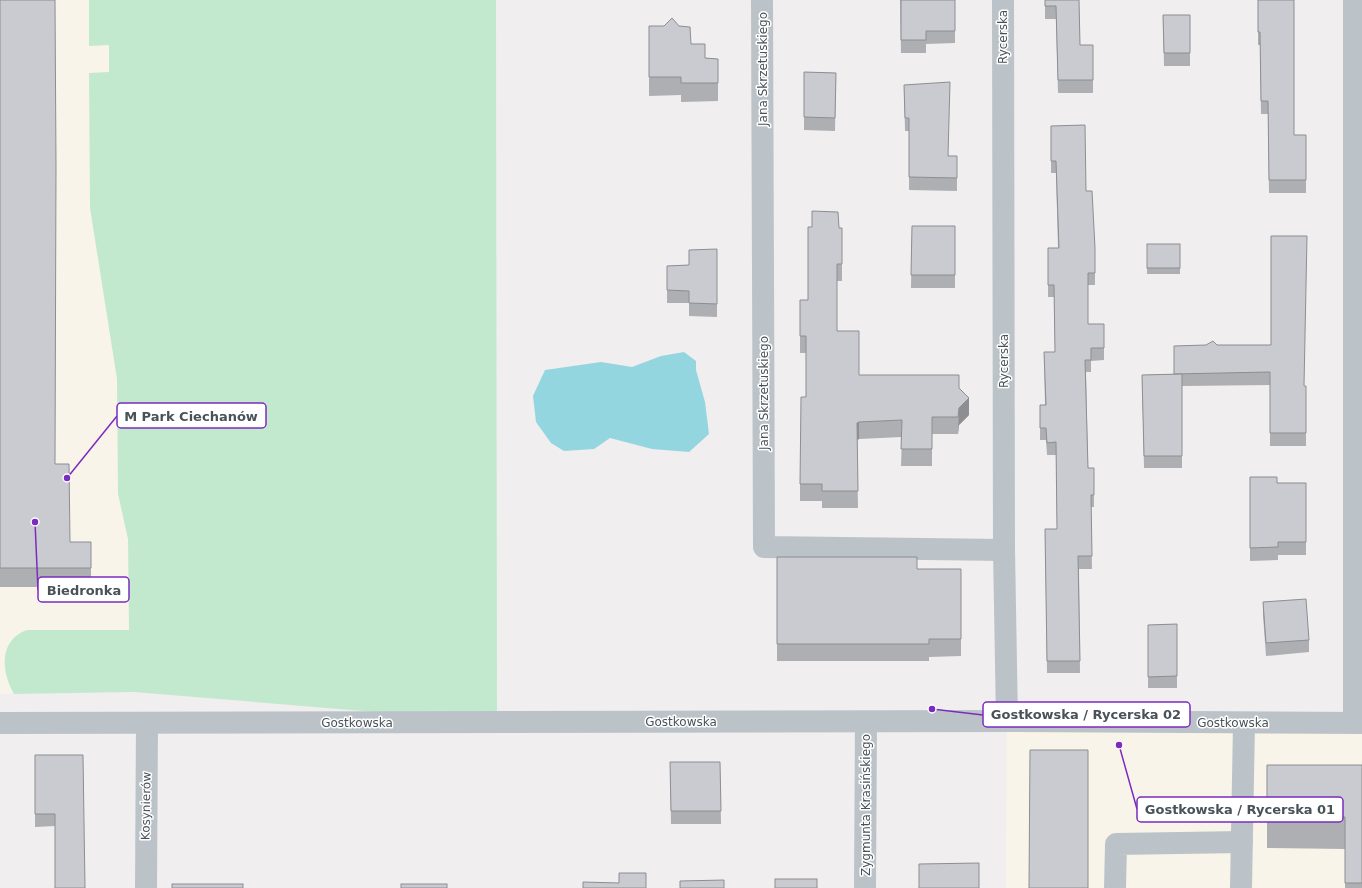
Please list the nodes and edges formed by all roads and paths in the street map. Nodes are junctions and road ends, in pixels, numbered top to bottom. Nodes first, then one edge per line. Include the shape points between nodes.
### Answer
1 (762, 0) edge
2 (1003, 0) edge
3 (1354, 0) edge
4 (1358, 483) edge
5 (1004, 550) junction
6 (1007, 721) junction
7 (866, 722) junction
8 (1244, 722) junction
9 (0, 723) edge
10 (1358, 723) edge
11 (147, 724) junction
12 (1242, 842) junction
13 (146, 888) edge
14 (865, 888) edge
15 (1115, 888) edge
16 (1241, 888) edge

1 - 5 street, Jana Skrzetuskiego via 764,547
2 - 5 street, Rycerska
3 - 4 street
4 - 10 street
5 - 6 street, Rycerska
6 - 7 street, Gostkowska
6 - 8 street, Gostkowska
7 - 11 street, Gostkowska
7 - 14 street, Zygmunta Krasińskiego
8 - 10 street, Gostkowska
8 - 12 street
9 - 11 street, Gostkowska
11 - 13 street, Kosynierów
12 - 15 street via 1116,844
12 - 16 street

